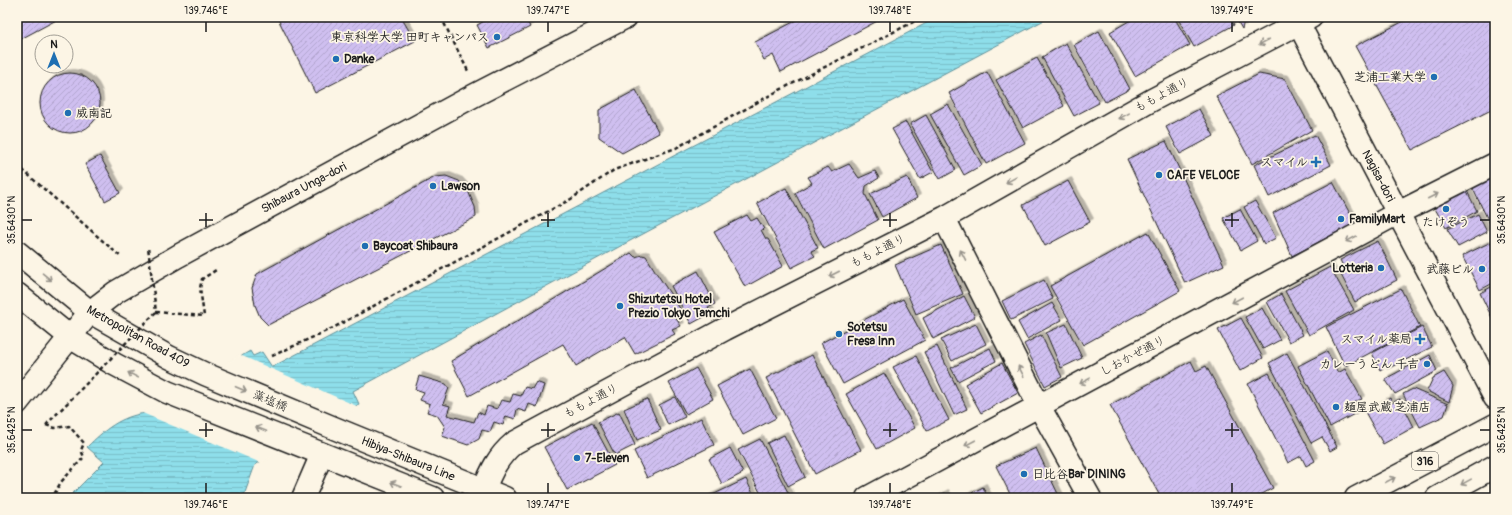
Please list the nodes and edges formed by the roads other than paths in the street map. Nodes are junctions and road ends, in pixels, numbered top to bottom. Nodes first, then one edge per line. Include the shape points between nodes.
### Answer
1 (626, 17) edge
2 (1301, 19) edge
3 (1495, 164) edge
4 (1398, 214) junction
5 (944, 218) junction
6 (17, 252) edge
7 (17, 294) edge
8 (90, 312) junction
9 (70, 337) junction
10 (205, 374) joint
11 (1495, 398) edge
12 (17, 403) edge
13 (1039, 406) junction
14 (1495, 425) edge
15 (334, 428) joint
16 (322, 454) junction
17 (1495, 466) edge
18 (482, 494) edge
19 (303, 498) edge
20 (433, 498) edge
21 (505, 498) edge
22 (867, 498) edge
23 (1090, 498) edge
24 (1356, 498) edge
25 (1437, 498) edge

1 - 8 street, Shibaura Unga-dori via 475,95 178,256 116,292
2 - 4 street, Nagisa-dori
2 -> 5 street, ももよ通り
4 -> 3 street, しおかぜ通り
4 - 11 street, Nagisa-dori
4 -> 13 street, しおかぜ通り
13 -> 5 street
5 -> 18 street, ももよ通り via 725,330 514,443 494,464
6 -> 8 street, Metropolitan Road 409
7 - 9 street
8 - 9 street, Shibaura Unga-dori
8 - 10 street, Metropolitan Road 409
9 - 12 street, Shibaura Unga-dori
16 -> 9 street via 167,392
10 -> 15 street, 藻塩橋
13 -> 22 street, しおかぜ通り
13 - 23 street
24 -> 14 street, 316
15 - 18 street, Hibiya-Shibaura Line
16 - 19 street
20 -> 16 street
17 -> 25 street
18 - 21 street, Hibiya-Shibaura Line

